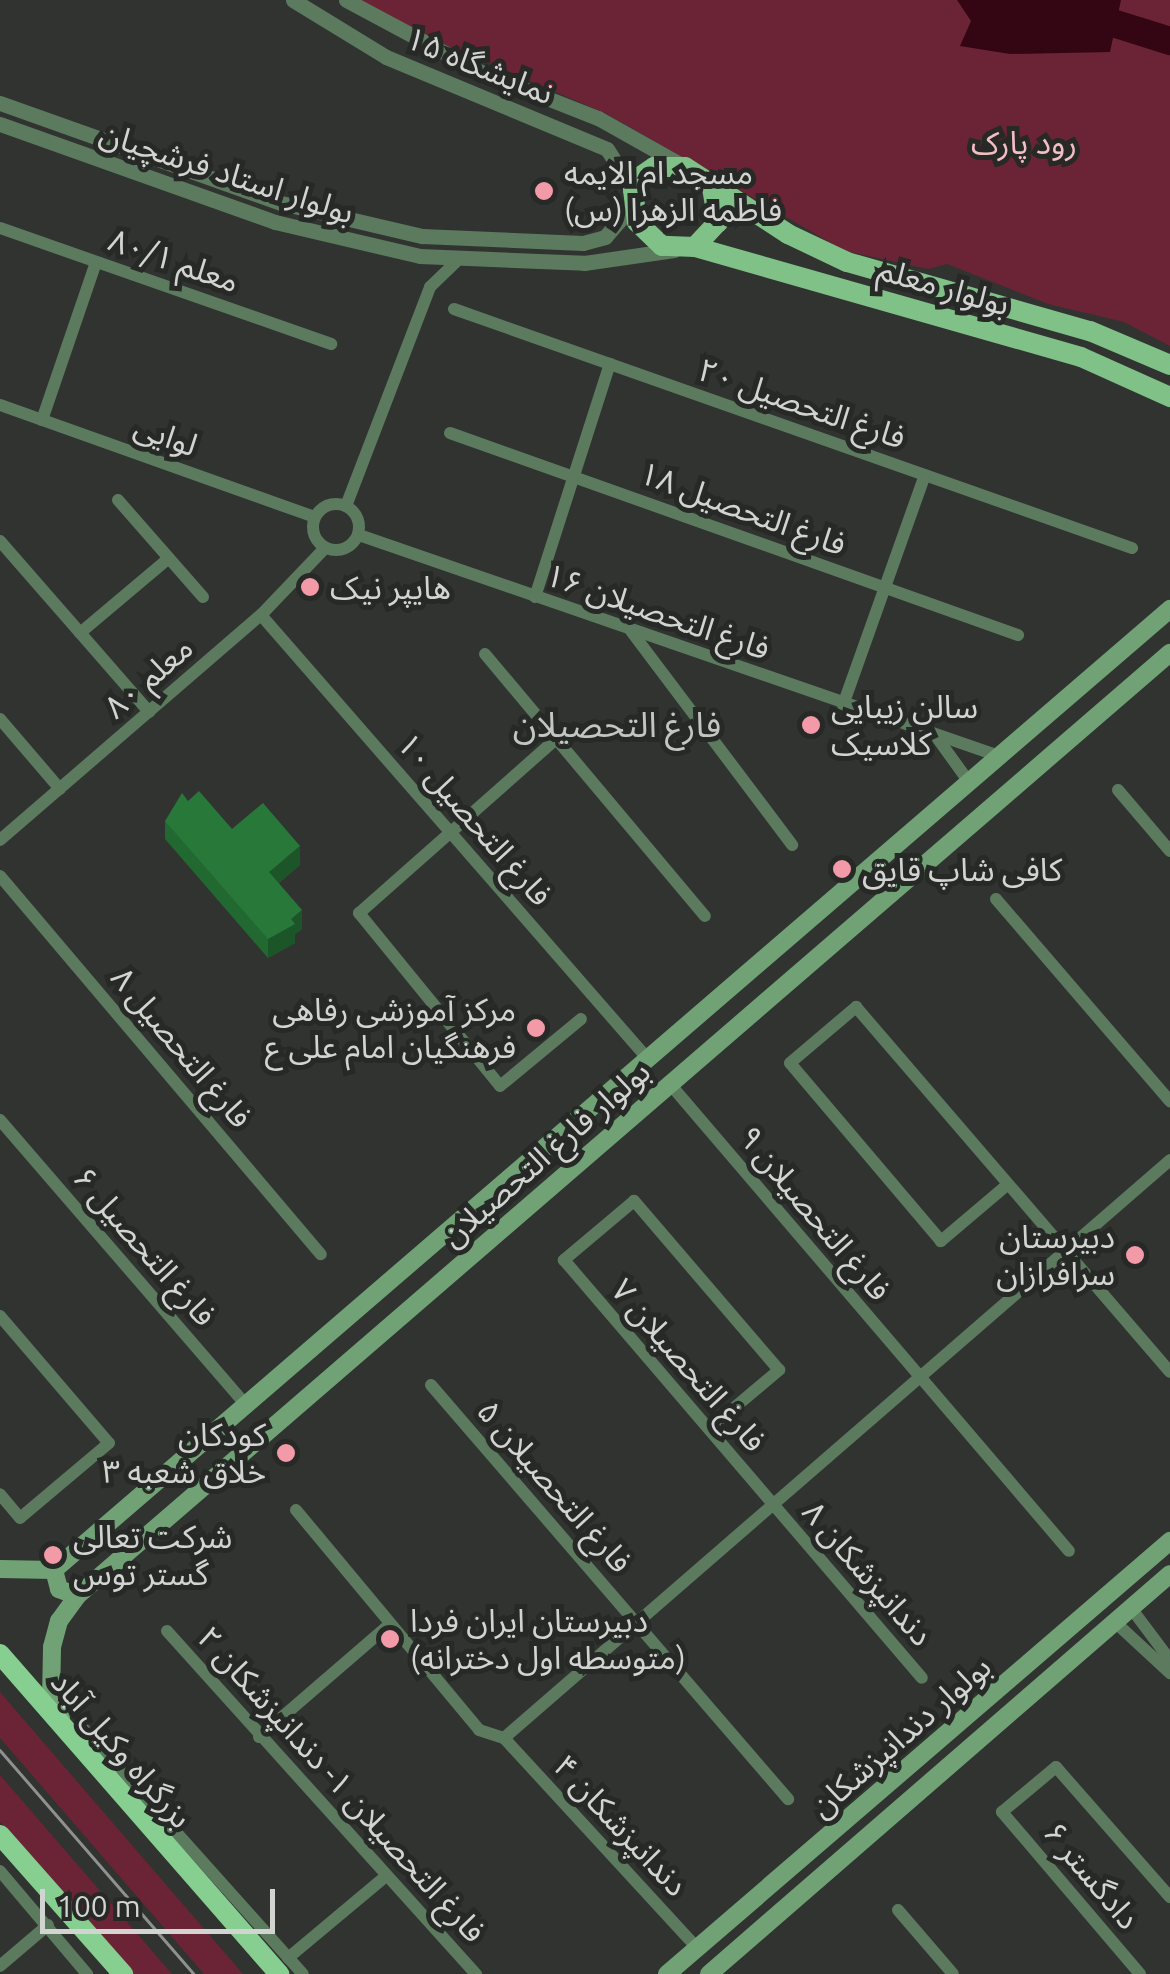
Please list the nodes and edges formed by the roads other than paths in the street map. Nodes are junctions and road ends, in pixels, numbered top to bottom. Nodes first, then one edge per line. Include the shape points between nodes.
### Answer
1 (293, 0) edge
2 (346, 0) edge
3 (0, 103) edge
4 (0, 124) edge
5 (685, 167) junction
6 (712, 188) junction
7 (632, 198) junction
8 (0, 228) edge
9 (687, 248) junction
10 (420, 256) junction
11 (459, 259) junction
12 (96, 262) junction
13 (430, 287) junction
14 (454, 310) dead end
15 (330, 344) dead end
16 (610, 364) junction
17 (1170, 365) edge
18 (1170, 397) edge
19 (0, 405) edge
20 (42, 420) junction
21 (450, 432) dead end
22 (925, 475) junction
23 (572, 476) junction
24 (118, 500) dead end
25 (346, 506) junction
26 (314, 518) junction
27 (359, 536) junction
28 (0, 541) edge
29 (325, 548) junction
30 (1132, 548) dead end
31 (169, 558) junction
32 (885, 588) junction
33 (203, 597) dead end
34 (535, 597) junction
35 (1170, 610) edge
36 (262, 616) junction
37 (630, 630) junction
38 (80, 633) junction
39 (1018, 635) dead end
40 (485, 654) dead end
41 (1170, 654) edge
42 (843, 705) junction
43 (148, 712) junction
44 (0, 719) edge
45 (938, 738) junction
46 (556, 739) junction
47 (999, 756) junction
48 (970, 782) junction
49 (60, 788) junction
50 (1118, 790) dead end
51 (450, 832) junction
52 (0, 840) edge
53 (792, 844) dead end
54 (1170, 851) edge
55 (0, 876) edge
56 (996, 899) dead end
57 (705, 916) dead end
58 (581, 1019) dead end
59 (647, 1058) junction
60 (670, 1084) junction
61 (1170, 1101) edge
62 (0, 1120) edge
63 (1170, 1160) edge
64 (1008, 1185) junction
65 (1064, 1252) junction
66 (321, 1254) dead end
67 (0, 1316) edge
68 (1170, 1372) edge
69 (918, 1378) junction
70 (431, 1385) dead end
71 (248, 1408) junction
72 (709, 1429) junction
73 (0, 1494) edge
74 (773, 1504) junction
75 (296, 1510) dead end
76 (1170, 1541) edge
77 (1068, 1551) dead end
78 (0, 1569) edge
79 (54, 1570) junction
80 (1170, 1574) edge
81 (78, 1596) junction
82 (1102, 1599) junction
83 (1131, 1608) junction
84 (636, 1623) junction
85 (1116, 1623) junction
86 (390, 1624) junction
87 (167, 1630) dead end
88 (0, 1654) edge
89 (1170, 1660) edge
90 (1170, 1673) edge
91 (922, 1678) dead end
92 (78, 1733) junction
93 (259, 1737) junction
94 (504, 1738) junction
95 (788, 1799) dead end
96 (131, 1805) junction
97 (156, 1810) junction
98 (0, 1834) edge
99 (0, 1871) edge
100 (386, 1876) junction
101 (1170, 1897) edge
102 (898, 1910) dead end
103 (48, 1925) junction
104 (261, 1940) junction
105 (698, 1949) junction
106 (0, 1966) edge
107 (284, 1966) edge
108 (87, 1974) edge
109 (123, 1974) edge
110 (303, 1974) edge
111 (476, 1974) edge
112 (667, 1974) edge
113 (709, 1974) edge
114 (954, 1974) edge
115 (1140, 1974) edge

1 - 7 street, نمایشگاه ۱۵ via 386,57 607,149
2 - 5 street, نمایشگاه ۱۵ via 481,72 598,118
3 - 7 street, بولوار استاد فرشچیان via 281,203 422,236 583,243 605,237
4 - 10 street, بولوار استاد فرشچیان via 275,222
5 - 6 main road
5 - 7 main road via 654,167
6 - 9 main road via 718,222
6 - 17 main road, بولوار معلم via 847,262 1090,331
7 - 9 main road via 637,222 662,246
8 - 12 street, معلم ۸۰/۱
9 - 11 street, بولوار استاد فرشچیان via 584,262
9 - 18 main road, بولوار معلم via 1081,358
10 - 11 street, بولوار استاد فرشچیان
10 - 13 street
11 - 13 street
12 - 15 street, معلم ۸۰/۱
12 - 20 street
13 - 25 street
14 - 16 street, فارغ التحصیل ۲۰
16 - 22 street, فارغ التحصیل ۲۰
16 - 23 street
19 - 20 street, لوایی
20 - 26 street, لوایی
21 - 23 street, فارغ التحصیل ۱۸
22 - 30 street, فارغ التحصیل ۲۰
22 - 32 street
23 - 32 street, فارغ التحصیل ۱۸
23 - 34 street
24 - 31 street
25 - 26 street
25 - 27 street via 360,518
26 - 29 street via 311,535
27 - 29 street
27 - 34 street, فارغ التحصیلان ۱۶
28 - 38 street
29 - 36 street, معلم ۸۰
31 - 33 street
31 - 38 street
32 - 39 street, فارغ التحصیل ۱۸
32 - 42 street
34 - 37 street, فارغ التحصیلان ۱۶
35 - 47 main road, بولوار فارغ التحصیلان
36 - 43 street, معلم ۸۰
36 - 51 street, فارغ التحصیل ۱۰
37 - 42 street, فارغ التحصیلان ۱۶
37 - 53 street
38 - 43 street
40 - 46 street
41 - 60 main road, بولوار فارغ التحصیلان
42 - 45 street, فارغ التحصیلان ۱۶
43 - 49 street, معلم ۸۰
44 - 49 street
45 - 47 street, فارغ التحصیلان ۱۶
45 - 48 street
46 - 51 street
46 - 57 street
47 - 48 main road, بولوار فارغ التحصیلان
48 - 59 main road, بولوار فارغ التحصیلان
49 - 52 street, معلم ۸۰
50 - 54 street
51 - 58 street via 359,913 500,1086
51 - 59 street, فارغ التحصیل ۱۰
55 - 66 street, فارغ التحصیل ۸
56 - 61 street
59 - 60 main road
59 - 71 main road, بولوار فارغ التحصیلان
60 - 69 street, فارغ التحصیلان ۹
60 - 81 main road, بولوار فارغ التحصیلان
62 - 71 street, فارغ التحصیل ۶
63 - 65 street
64 - 64 street via 856,1007 790,1063 941,1241
64 - 65 street
65 - 68 street
65 - 69 street
67 - 73 street via 109,1443 20,1518
69 - 74 street
69 - 77 street, فارغ التحصیلان ۹
70 - 84 street, فارغ التحصیلان ۵
71 - 79 main road, بولوار فارغ التحصیلان
72 - 72 street, فارغ التحصیلان ۷ via 564,1260 634,1201 779,1370
72 - 74 street, فارغ التحصیلان ۷
74 - 84 street
74 - 91 street, دندانپزشکان ۸
75 - 86 street, دندانپزشکان ۴
76 - 82 main road, بولوار دندانپزشکان
78 - 79 main road
79 - 81 main road via 59,1589
80 - 83 main road, بولوار دندانپزشکان
81 - 92 main road, بولوار فارغ التحصیلان via 58,1621 51,1700
82 - 83 main road
82 - 85 main road
82 - 105 main road, بولوار دندانپزشکان
83 - 85 main road, بولوار دندانپزشکان
83 - 89 street
84 - 94 street
84 - 95 street, فارغ التحصیلان ۵
85 - 90 street
85 - 113 main road, بولوار دندانپزشکان
86 - 93 street
86 - 94 street, دندانپزشکان ۴ via 480,1730
87 - 93 street, فارغ التحصیلان ۱- دندانپزشکان ۲
88 - 92 highway, بزرگراه وکیل آباد
92 - 96 highway, بزرگراه وکیل آباد
92 - 97 street
93 - 100 street, فارغ التحصیلان ۱- دندانپزشکان ۲
94 - 105 street, دندانپزشکان ۴
96 - 97 street
96 - 104 highway, بزرگراه وکیل آباد
97 - 104 street
98 - 109 highway
99 - 103 street
100 - 107 street
100 - 111 street, فارغ التحصیلان ۱- دندانپزشکان ۲
101 - 115 street, دادگستر ۶ via 1056,1767 1002,1812
102 - 114 street
103 - 106 street
103 - 108 street
104 - 107 highway, بزرگراه وکیل آباد
105 - 112 main road, بولوار دندانپزشکان
107 - 110 street

